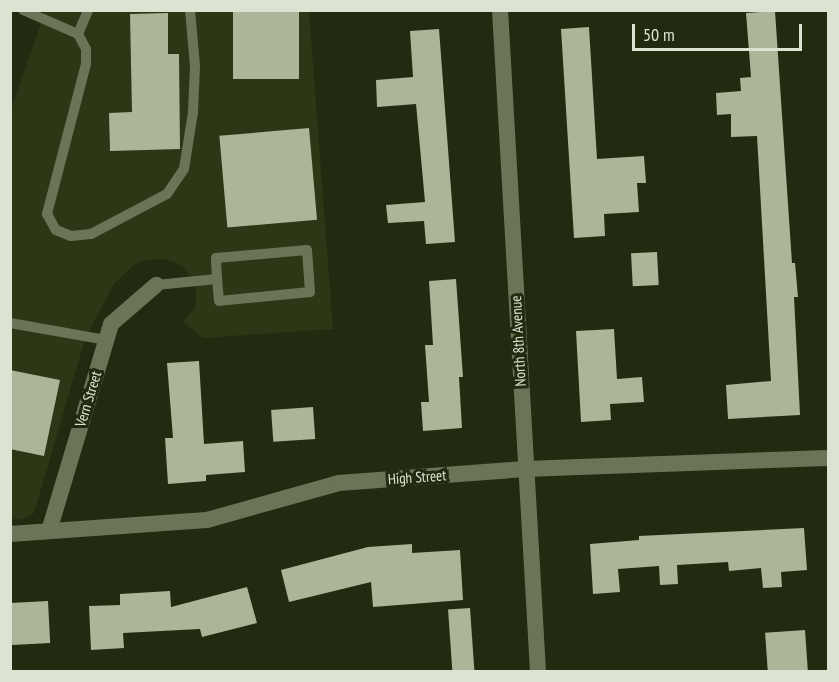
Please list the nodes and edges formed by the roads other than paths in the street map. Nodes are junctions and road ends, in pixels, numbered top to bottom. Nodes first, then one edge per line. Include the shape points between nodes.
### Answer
1 (23, 10) edge
2 (87, 10) edge
3 (190, 10) edge
4 (500, 10) edge
5 (78, 34) junction
6 (217, 279) junction
7 (156, 285) joint
8 (10, 323) edge
9 (106, 340) junction
10 (828, 458) edge
11 (525, 469) junction
12 (49, 531) junction
13 (10, 534) edge
14 (538, 672) edge

1 - 5 lane
2 - 5 lane
3 - 5 lane via 195,66 184,169 167,194 91,234 71,237 57,230 47,214 86,64 86,49
4 - 11 street, North 8th Avenue
6 - 6 lane via 216,258 307,250 310,292 219,301
6 - 7 lane
7 - 9 street, Vern Street via 111,324
8 - 9 lane
9 - 12 street, Vern Street
10 - 11 street, High Street
11 - 12 street, High Street via 339,483 207,519
11 - 14 street, North 8th Avenue
12 - 13 street, High Street

